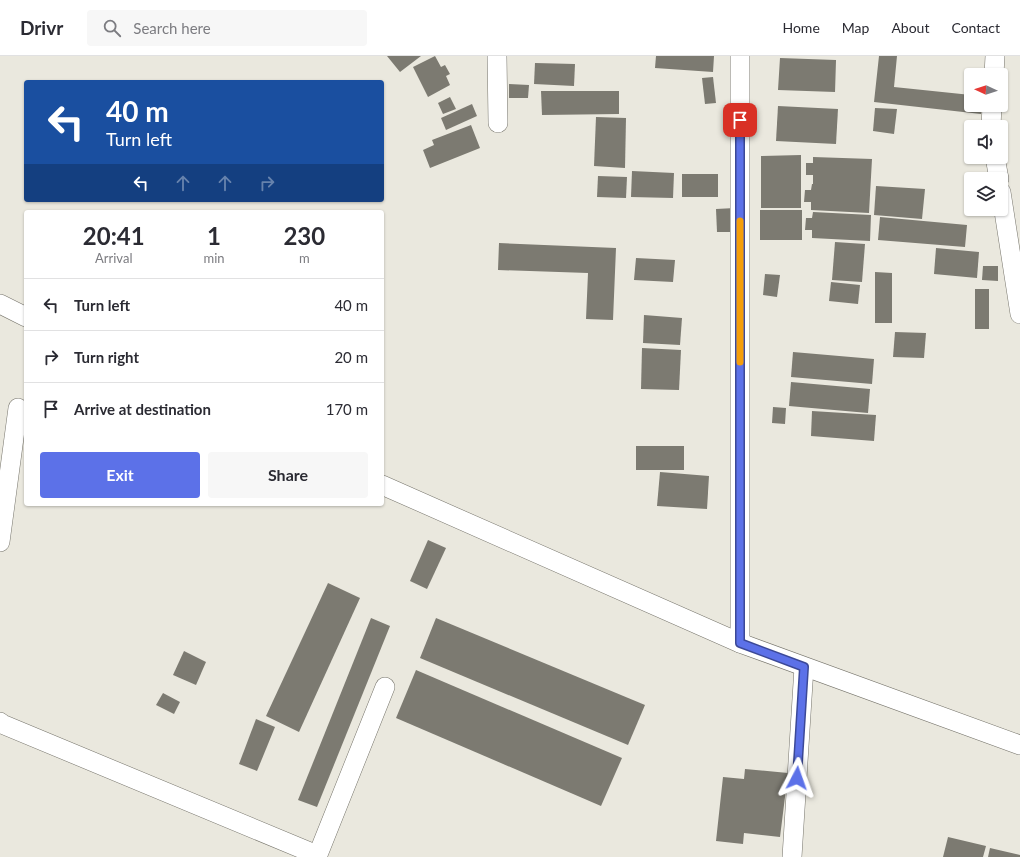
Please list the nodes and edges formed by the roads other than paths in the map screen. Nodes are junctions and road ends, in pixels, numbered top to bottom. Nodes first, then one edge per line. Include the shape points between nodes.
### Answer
1 (496, 56) edge
2 (740, 56) edge
3 (995, 56) edge
4 (994, 68) edge
5 (498, 123) dead end
6 (1005, 216) edge
7 (0, 304) edge
8 (1020, 314) edge
9 (24, 316) edge
10 (18, 408) dead end
11 (384, 486) edge
12 (0, 542) edge
13 (740, 643) junction
14 (804, 667) junction
15 (386, 687) dead end
16 (0, 722) edge
17 (1020, 746) edge
18 (317, 856) edge
19 (792, 857) edge

1 - 5 street
2 - 13 street
3 - 4 street
6 - 8 street
7 - 9 street
10 - 12 street
11 - 13 street
13 - 14 street
14 - 17 street
14 - 19 street
15 - 18 street
16 - 18 street

